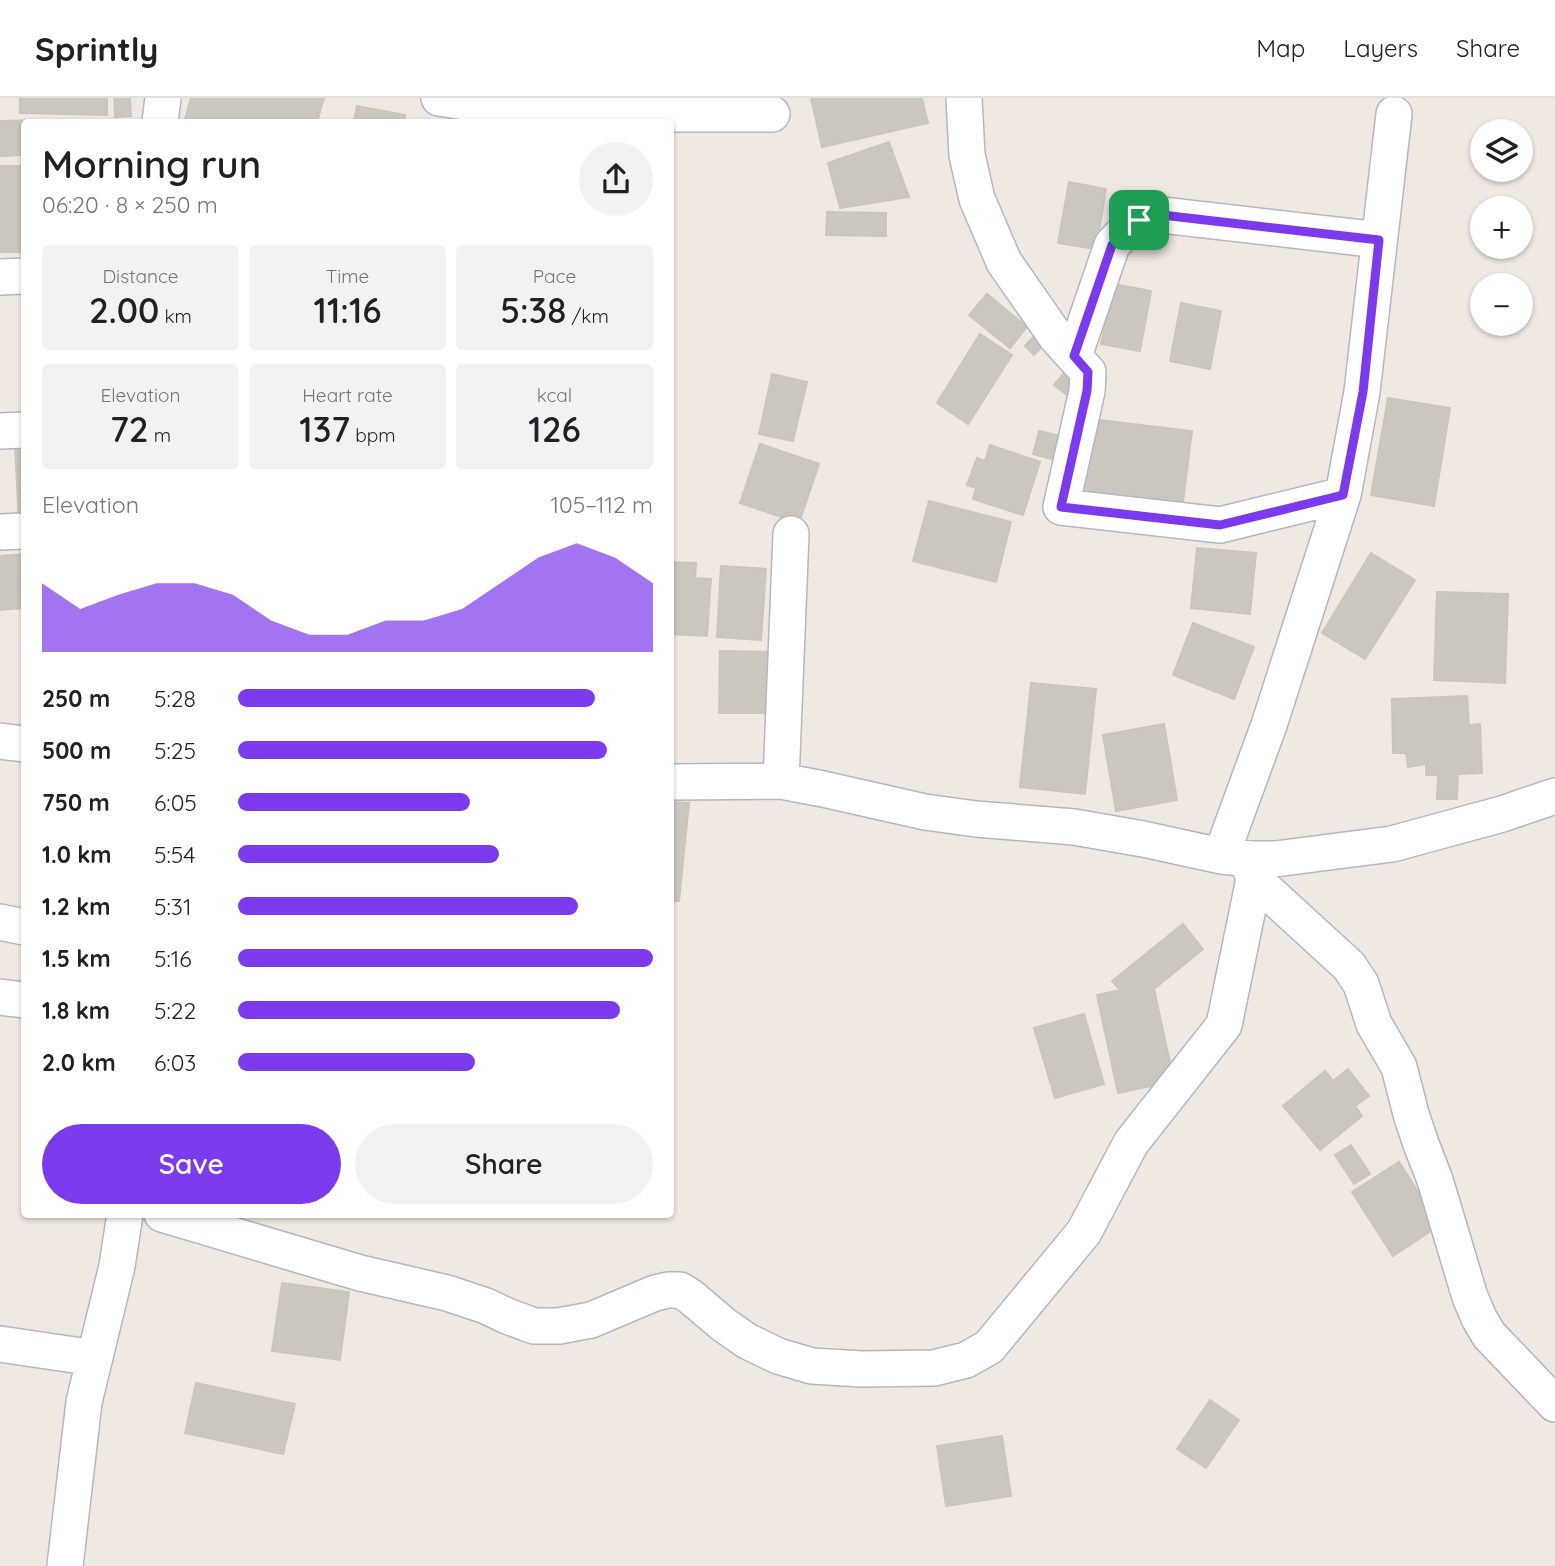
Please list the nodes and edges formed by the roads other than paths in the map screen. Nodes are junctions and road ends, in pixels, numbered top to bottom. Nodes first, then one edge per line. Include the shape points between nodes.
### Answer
1 (163, 98) edge
2 (439, 98) edge
3 (964, 98) edge
4 (772, 114) dead end
5 (1394, 114) dead end
6 (160, 119) edge
7 (1379, 240) junction
8 (21, 276) edge
9 (0, 277) edge
10 (1074, 356) junction
11 (21, 430) edge
12 (0, 431) edge
13 (1343, 495) junction
14 (21, 531) edge
15 (0, 532) edge
16 (791, 534) dead end
17 (0, 741) edge
18 (21, 744) edge
19 (781, 781) junction
20 (674, 782) edge
21 (1555, 796) edge
22 (1240, 865) junction
23 (0, 922) edge
24 (21, 926) edge
25 (0, 997) edge
26 (21, 1000) edge
27 (124, 1218) edge
28 (176, 1218) edge
29 (0, 1344) edge
30 (95, 1358) junction
31 (1555, 1404) edge
32 (65, 1566) edge

1 - 6 street
2 - 4 street via 541,114
3 - 10 street via 967,155 977,199 998,250
5 - 7 street
7 - 10 street via 1162,215 1139,220 1112,245
7 - 13 street via 1363,392
8 - 9 street
10 - 13 street via 1088,372 1087,391 1061,507 1220,525
11 - 12 street
13 - 22 street via 1269,725
14 - 15 street
16 - 19 street
17 - 18 street
19 - 20 street
19 - 22 street via 925,812 1143,839
21 - 22 street via 1391,844
22 - 28 street via 1224,1025 1131,1143 1084,1232 989,1347 966,1360 934,1368 812,1366 747,1340 680,1290 655,1293 592,1320 534,1326 447,1293
22 - 31 street via 1349,966 1361,984 1374,1024 1399,1067 1479,1318 1489,1335
23 - 24 street
25 - 26 street
27 - 30 street
29 - 30 street
30 - 32 street via 84,1402

